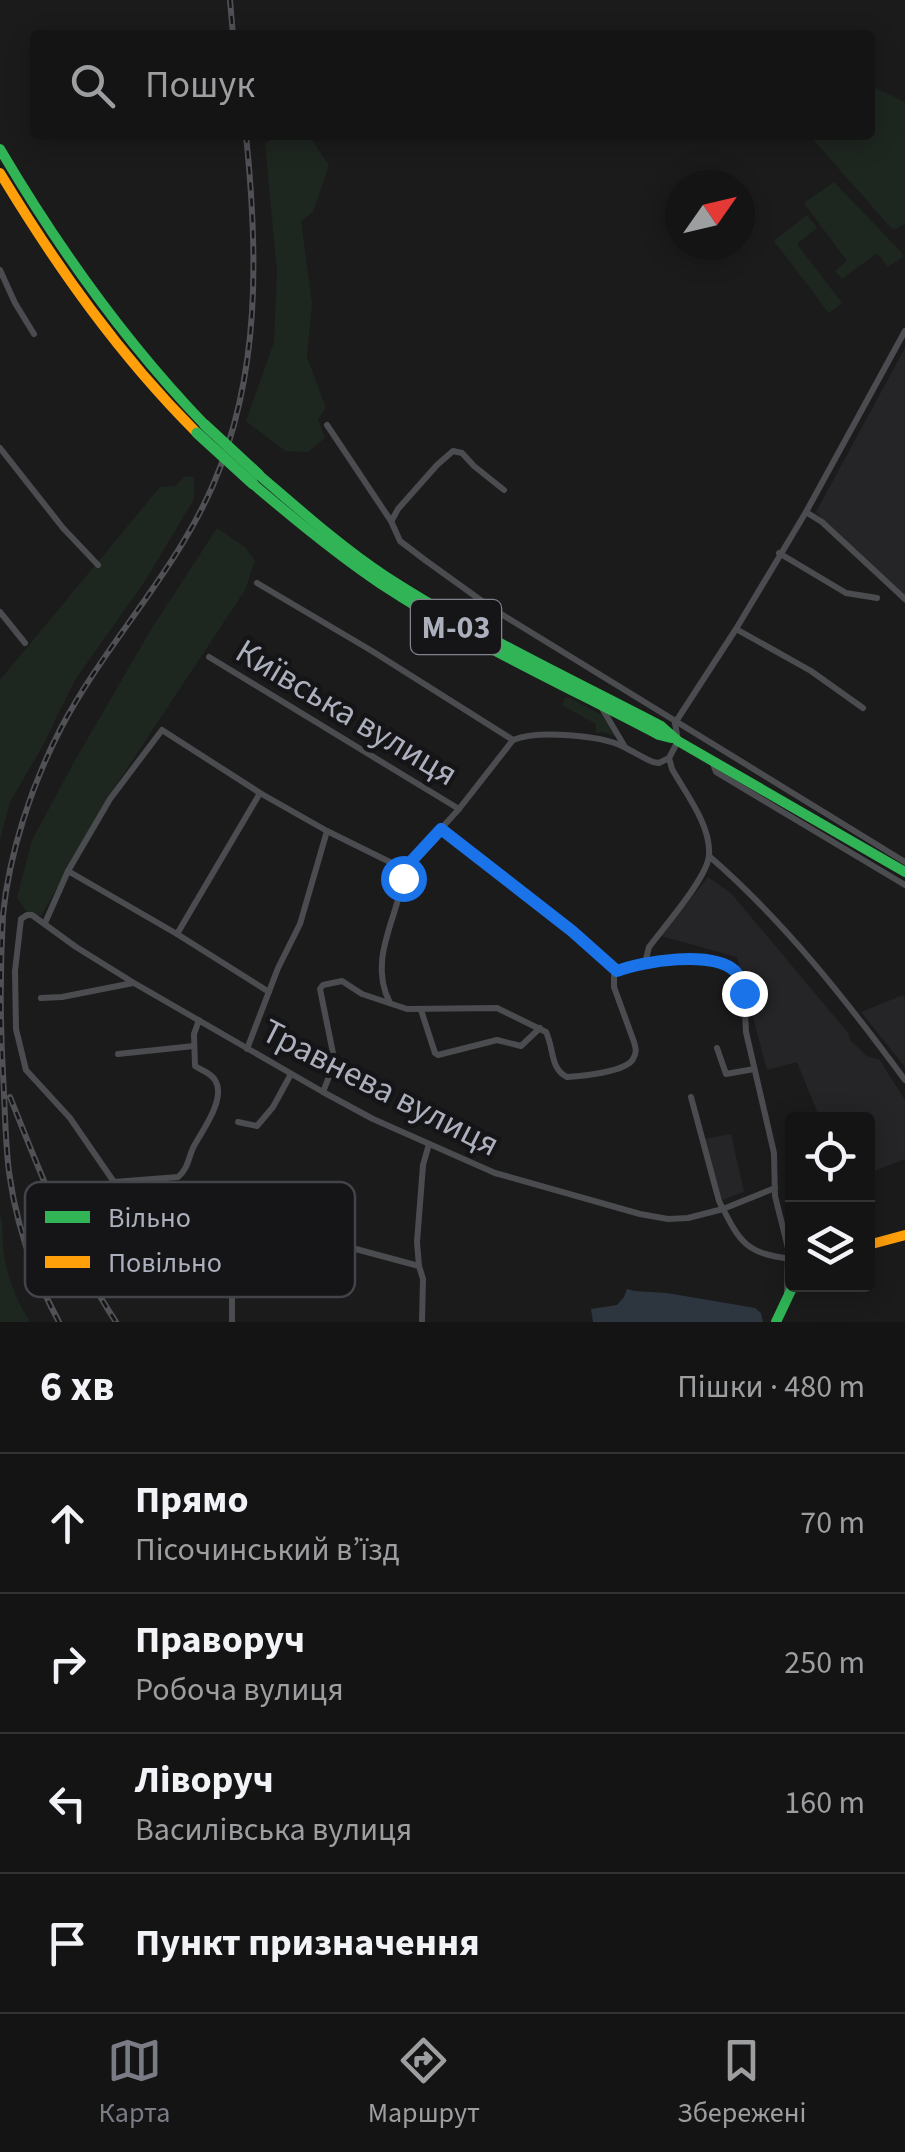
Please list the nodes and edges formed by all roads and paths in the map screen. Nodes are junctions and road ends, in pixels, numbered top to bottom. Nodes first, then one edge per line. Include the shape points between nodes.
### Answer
1 (0, 148) edge
2 (0, 174) edge
3 (0, 270) edge
4 (905, 331) edge
5 (34, 334) dead end
6 (327, 425) dead end
7 (201, 429) junction
8 (0, 448) edge
9 (256, 480) junction
10 (504, 490) dead end
11 (806, 512) junction
12 (391, 521) junction
13 (779, 553) junction
14 (98, 564) dead end
15 (257, 583) dead end
16 (877, 598) dead end
17 (905, 599) edge
18 (0, 612) edge
19 (736, 629) junction
20 (25, 643) dead end
21 (209, 657) dead end
22 (595, 701) junction
23 (863, 708) dead end
24 (675, 722) junction
25 (513, 740) junction
26 (678, 740) junction
27 (625, 748) junction
28 (670, 758) junction
29 (712, 760) junction
30 (260, 794) junction
31 (459, 809) junction
32 (441, 829) junction
33 (328, 831) junction
34 (709, 856) junction
35 (905, 862) edge
36 (404, 869) junction
37 (68, 871) junction
38 (905, 872) edge
39 (905, 885) edge
40 (45, 924) junction
41 (177, 934) junction
42 (645, 962) junction
43 (617, 971) junction
44 (134, 982) junction
45 (269, 992) junction
46 (41, 998) dead end
47 (391, 1004) junction
48 (421, 1010) junction
49 (199, 1020) junction
50 (540, 1028) junction
51 (194, 1046) junction
52 (718, 1048) dead end
53 (247, 1049) junction
54 (118, 1054) dead end
55 (754, 1069) junction
56 (292, 1074) junction
57 (904, 1078) edge
58 (323, 1092) junction
59 (691, 1097) dead end
60 (238, 1122) dead end
61 (428, 1144) junction
62 (775, 1188) junction
63 (723, 1210) junction
64 (785, 1232) edge
65 (905, 1235) edge
66 (875, 1242) edge
67 (355, 1249) edge
68 (785, 1258) edge
69 (419, 1266) junction
70 (789, 1292) edge
71 (422, 1322) edge
72 (776, 1322) edge

1 - 7 main road, М-03 via 100,306
2 - 7 main road, М-03 via 110,339 164,402
3 - 5 street
4 - 11 street
6 - 12 street
7 - 9 main road, М-03, bridge
8 - 14 street
9 - 22 main road, М-03 via 381,584
9 - 26 main road, М-03 via 385,576
10 - 12 street via 453,451
11 - 13 street
11 - 17 street
12 - 24 street via 400,541 493,610
13 - 16 street via 846,593
13 - 19 street
15 - 25 street
18 - 20 street
19 - 23 street
19 - 24 street
21 - 31 street, Київська вулиця
22 - 26 main road, М-03
22 - 27 street
24 - 26 street
24 - 35 street
25 - 27 street via 559,735
25 - 31 street
26 - 28 street
26 - 29 main road, М-03
27 - 28 street via 653,762
28 - 34 street via 704,827
29 - 38 main road, М-03
29 - 39 street via 716,772
30 - 33 street
30 - 37 street via 162,730
30 - 41 street
31 - 32 street
32 - 36 street
32 - 43 street
33 - 36 street
33 - 45 street via 304,914
34 - 42 street
34 - 57 street via 778,922
36 - 47 street via 381,963
37 - 40 street
37 - 41 street
40 - 44 street, Травнева вулиця
40 - 51 street via 27,915 18,928 21,1053 26,1070 114,1182 184,1172 218,1092 212,1076 195,1066
41 - 45 street
42 - 43 street
42 - 55 street via 698,960 735,972
43 - 50 street via 614,987 634,1042 634,1058 622,1068 565,1076
44 - 46 street
44 - 49 street, Травнева вулиця
45 - 53 street
47 - 48 street
47 - 58 street via 342,981 320,987 334,1058
48 - 50 street via 497,1008
48 - 50 street via 438,1055 497,1040 521,1046
49 - 51 street
49 - 53 street, Травнева вулиця
51 - 54 street
52 - 55 street via 726,1074
53 - 56 street, Травнева вулиця
55 - 62 street
56 - 58 street, Травнева вулиця
56 - 60 street via 258,1126
58 - 61 street, Травнева вулиця
59 - 63 street
61 - 63 street, Травнева вулиця via 495,1173 640,1214 668,1219
61 - 69 street
62 - 63 street, Травнева вулиця
62 - 64 street
63 - 68 street via 748,1248
65 - 66 main road
67 - 69 street
69 - 71 street
70 - 72 main road

